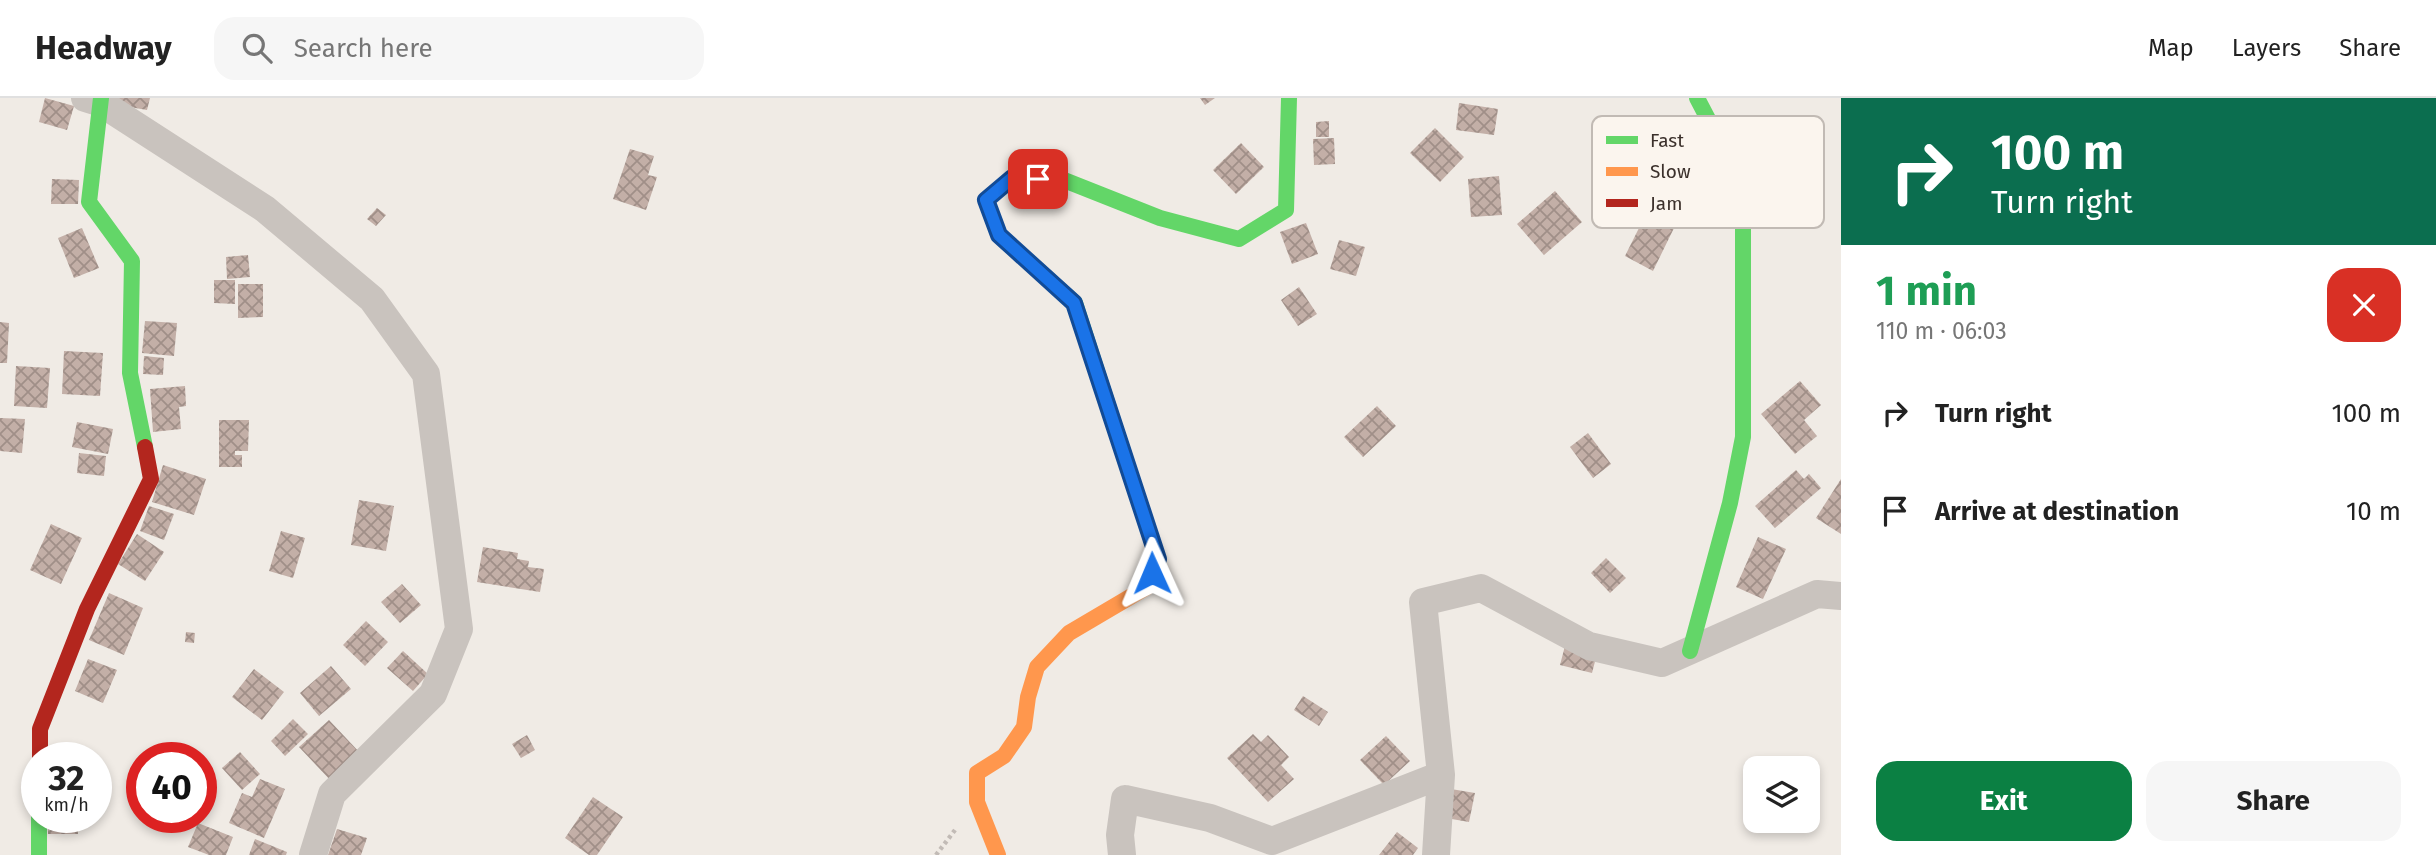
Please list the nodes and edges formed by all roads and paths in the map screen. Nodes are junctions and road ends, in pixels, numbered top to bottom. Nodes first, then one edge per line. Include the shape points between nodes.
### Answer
1 (1289, 98) edge
2 (1697, 98) edge
3 (96, 100) edge
4 (1706, 116) edge
5 (1743, 228) edge
6 (1841, 596) edge
7 (1690, 650) junction
8 (40, 742) edge
9 (1441, 775) junction
10 (39, 833) edge
11 (38, 855) edge
12 (313, 855) edge
13 (998, 855) edge
14 (1122, 855) edge
15 (1436, 855) edge

1 - 13 street via 1286,210 1239,239 1160,218 1065,180 1012,178 986,200 999,235 1074,303 1158,559 1147,587 1069,634 1037,667 1024,727 1004,756 977,773 977,802
2 - 4 street
3 - 8 street via 89,202 132,261 130,373 151,479 87,609 40,729
3 - 12 street via 265,209 372,299 426,374 459,629 433,694 332,794
5 - 7 street via 1743,437
6 - 7 street via 1817,594
7 - 9 street via 1662,663 1590,646 1481,588 1423,602
9 - 14 street via 1272,841 1210,818 1125,799
9 - 15 street
10 - 11 street

